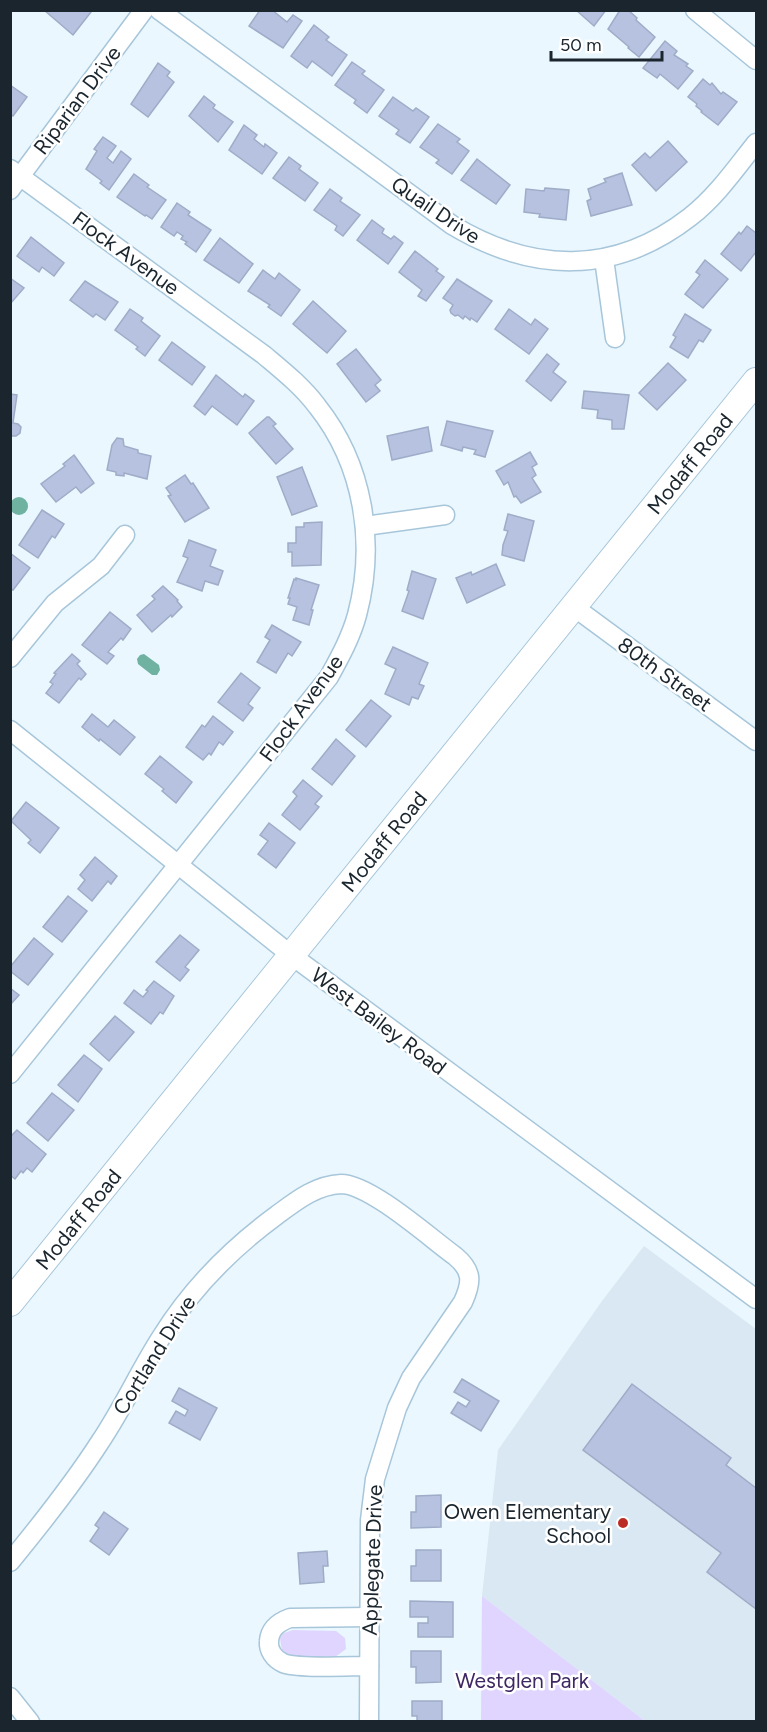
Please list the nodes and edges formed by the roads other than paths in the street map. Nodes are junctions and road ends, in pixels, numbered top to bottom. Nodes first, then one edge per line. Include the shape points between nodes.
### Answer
1 (144, 10) edge
2 (159, 10) edge
3 (695, 10) edge
4 (756, 60) edge
5 (756, 142) edge
6 (14, 179) edge
7 (604, 259) junction
8 (615, 338) dead end
9 (756, 381) edge
10 (446, 515) dead end
11 (365, 526) junction
12 (125, 535) dead end
13 (574, 607) junction
14 (10, 658) edge
15 (10, 730) edge
16 (756, 741) edge
17 (179, 865) junction
18 (291, 955) junction
19 (10, 1074) edge
20 (333, 1185) joint
21 (756, 1299) edge
22 (10, 1303) edge
23 (10, 1562) edge
24 (369, 1617) junction
25 (369, 1666) junction
26 (10, 1697) edge
27 (30, 1722) edge
28 (369, 1722) edge

1 - 6 street, Riparian Drive
2 - 7 street, Quail Drive via 476,239 526,256 563,261
3 - 4 street
5 - 7 street, Quail Drive via 690,217 627,253
6 - 11 street, Flock Avenue via 255,348 294,380 337,435 358,488
7 - 8 street
9 - 13 street, Modaff Road
10 - 11 street
11 - 17 street, Flock Avenue via 365,574 345,648 329,677
12 - 14 street via 101,567 56,603
13 - 16 street, 80th Street
13 - 18 street, Modaff Road
15 - 17 street, West Bailey Road
17 - 18 street, West Bailey Road
17 - 19 street, Flock Avenue
18 - 21 street, West Bailey Road
18 - 22 street, Modaff Road
20 - 23 street, Cortland Drive via 303,1196 268,1221 220,1263 188,1298 163,1333 96,1449
20 - 24 street, Applegate Drive via 352,1186 370,1193 455,1256 470,1279 464,1302 411,1378 382,1452 372,1499
24 - 25 street, Applegate Drive
24 - 25 street via 290,1618 280,1621 268,1643 275,1658 292,1666
25 - 28 street, Applegate Drive
26 - 27 street

